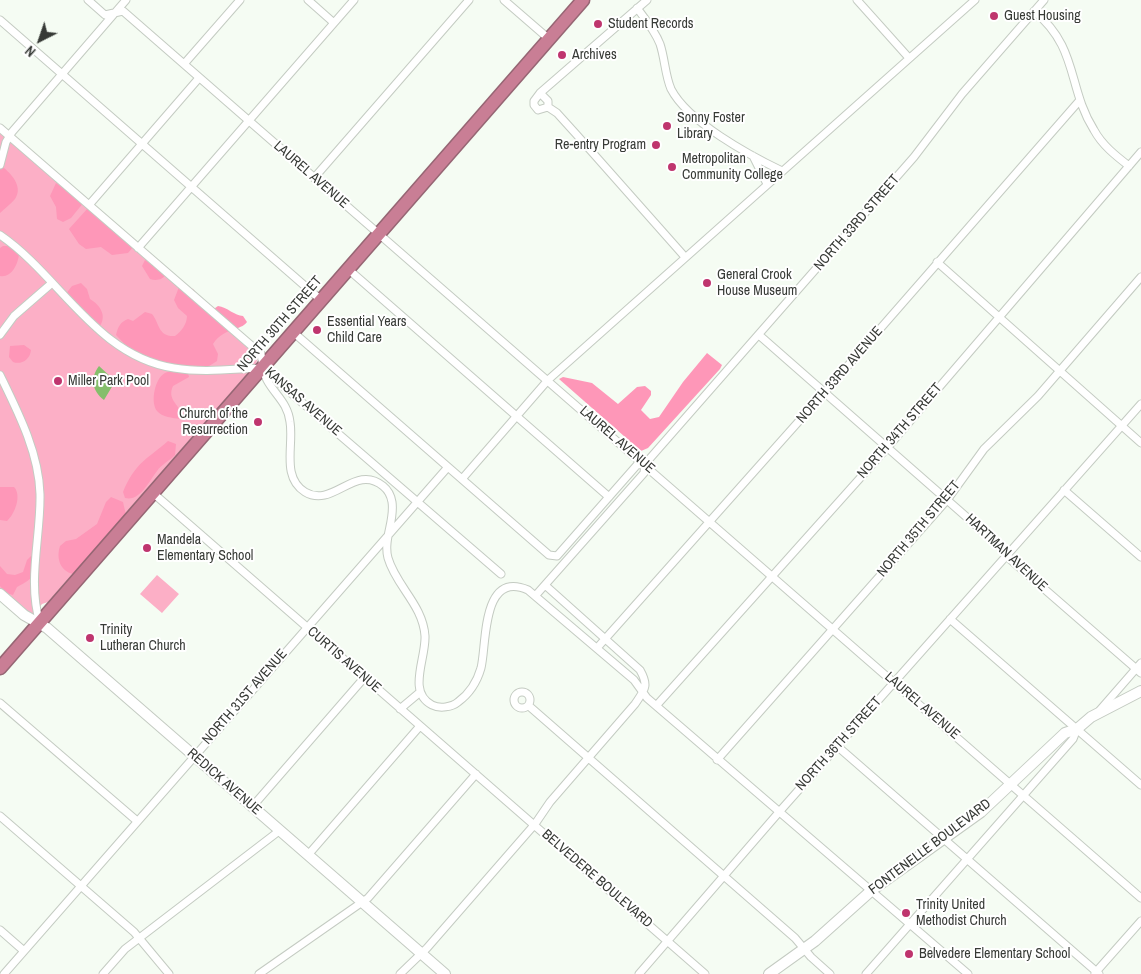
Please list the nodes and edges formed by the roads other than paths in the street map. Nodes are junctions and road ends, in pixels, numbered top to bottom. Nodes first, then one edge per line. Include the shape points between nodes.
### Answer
1 (88, 0) edge
2 (126, 0) edge
3 (240, 0) edge
4 (308, 0) edge
5 (354, 0) edge
6 (469, 0) edge
7 (504, 0) edge
8 (583, 0) edge
9 (647, 0) edge
10 (857, 0) edge
11 (974, 0) edge
12 (1044, 0) edge
13 (637, 8) junction
14 (1034, 11) junction
15 (114, 14) junction
16 (0, 20) edge
17 (334, 23) junction
18 (549, 39) junction
19 (908, 58) junction
20 (184, 64) junction
21 (62, 73) junction
22 (199, 78) junction
23 (540, 93) junction
24 (1080, 100) junction
25 (548, 107) junction
26 (249, 121) junction
27 (0, 128) edge
28 (9, 136) junction
29 (143, 143) junction
30 (1141, 152) edge
31 (752, 155) junction
32 (0, 165) edge
33 (1129, 166) junction
34 (782, 171) junction
35 (314, 178) junction
36 (766, 184) junction
37 (192, 186) junction
38 (89, 205) junction
39 (379, 234) junction
40 (0, 235) edge
41 (138, 248) junction
42 (685, 257) junction
43 (937, 262) junction
44 (348, 269) junction
45 (1141, 277) edge
46 (52, 283) junction
47 (321, 300) junction
48 (1000, 317) junction
49 (293, 332) junction
50 (0, 335) edge
51 (759, 335) junction
52 (262, 368) junction
53 (1060, 370) junction
54 (0, 376) edge
55 (548, 380) junction
56 (824, 393) junction
57 (1141, 404) edge
58 (516, 416) junction
59 (1122, 425) junction
60 (1141, 443) edge
61 (887, 448) junction
62 (645, 464) junction
63 (448, 467) junction
64 (462, 479) junction
65 (1064, 490) junction
66 (153, 493) junction
67 (609, 497) junction
68 (947, 500) junction
69 (417, 501) junction
70 (710, 521) junction
71 (389, 533) junction
72 (1008, 555) junction
73 (1141, 557) edge
74 (501, 574) dead end
75 (772, 576) junction
76 (545, 585) junction
77 (0, 594) edge
78 (536, 595) junction
79 (950, 619) junction
80 (40, 623) junction
81 (306, 627) junction
82 (834, 629) junction
83 (606, 638) junction
84 (597, 648) junction
85 (0, 668) edge
86 (1139, 668) edge
87 (364, 678) junction
88 (894, 682) junction
89 (1141, 691) edge
90 (642, 692) junction
91 (419, 693) junction
92 (0, 703) edge
93 (529, 706) dead end
94 (656, 706) junction
95 (400, 709) junction
96 (1095, 715) junction
97 (420, 726) junction
98 (1076, 729) junction
99 (837, 746) junction
100 (194, 756) junction
101 (588, 757) junction
102 (717, 760) junction
103 (476, 774) junction
104 (1010, 784) junction
105 (1141, 785) edge
106 (1023, 795) junction
107 (252, 807) junction
108 (780, 811) junction
109 (0, 816) edge
110 (137, 821) junction
111 (535, 824) junction
112 (279, 831) junction
113 (944, 838) junction
114 (308, 855) junction
115 (967, 859) junction
116 (724, 876) junction
117 (81, 887) junction
118 (872, 890) junction
119 (1141, 898) edge
120 (362, 902) junction
121 (1141, 921) edge
122 (910, 923) junction
123 (0, 930) edge
124 (139, 938) junction
125 (667, 941) junction
126 (804, 949) junction
127 (24, 951) junction
128 (422, 954) junction
129 (1097, 973) edge
130 (4, 974) edge
131 (103, 974) edge
132 (169, 974) edge
133 (259, 974) edge
134 (400, 974) edge
135 (445, 974) edge
136 (639, 974) edge
137 (705, 974) edge
138 (769, 974) edge
139 (830, 974) edge
140 (866, 974) edge
141 (968, 974) edge

1 - 15 street, LAUREL AVENUE via 105,15
2 - 15 street
3 - 20 street
4 - 17 street
5 - 17 street
6 - 35 street
7 - 18 street
8 - 18 highway, NORTH 30TH STREET
9 - 13 street
10 - 19 street
11 - 19 street
12 - 14 street, NORTH 33RD STREET
13 - 23 street
13 - 31 street via 658,39 667,79 684,108 698,121
14 - 24 street via 1065,48
14 - 51 street, NORTH 33RD STREET via 962,94 914,157
15 - 20 street, LAUREL AVENUE via 123,11
15 - 21 street
16 - 21 street
17 - 26 street
18 - 39 highway, NORTH 30TH STREET
19 - 34 street
20 - 22 street, LAUREL AVENUE
21 - 28 street
21 - 29 street
22 - 26 street, LAUREL AVENUE
22 - 29 street
23 - 25 street via 548,100
23 - 25 street via 534,105 538,110
24 - 33 street via 1098,137
24 - 43 street, NORTH 33RD AVENUE
25 - 42 street
26 - 35 street, LAUREL AVENUE
26 - 37 street
27 - 28 street, KANSAS AVENUE
28 - 32 street
28 - 38 street, KANSAS AVENUE
29 - 37 street
29 - 38 street
30 - 33 street, NORTH 34TH STREET
31 - 34 street
31 - 36 street
33 - 48 street, NORTH 34TH STREET
34 - 36 street
35 - 39 street, LAUREL AVENUE
36 - 42 street
37 - 41 street
37 - 47 street
38 - 41 street, KANSAS AVENUE
39 - 44 highway, NORTH 30TH STREET
39 - 55 street, LAUREL AVENUE
40 - 46 street
41 - 52 street, KANSAS AVENUE via 258,351
42 - 55 street
43 - 48 street
43 - 56 street, NORTH 33RD AVENUE
44 - 47 highway, NORTH 30TH STREET
44 - 58 street
45 - 53 street, NORTH 35TH STREET
46 - 50 street via 14,316
46 - 52 street via 101,332 123,348 156,363 188,370
47 - 49 highway, NORTH 30TH STREET
48 - 53 street
48 - 61 street, NORTH 34TH STREET
49 - 52 highway, NORTH 30TH STREET
49 - 63 street
51 - 56 street, HARTMAN AVENUE
51 - 62 street, NORTH 33RD STREET
52 - 66 highway, NORTH 30TH STREET
52 - 69 street, KANSAS AVENUE
52 - 71 street via 288,413 291,426 290,467 296,484 306,493 320,496 358,479 380,484 392,501
53 - 59 street
53 - 68 street, NORTH 35TH STREET via 984,449
54 - 80 street via 20,417 40,493 35,591
55 - 58 street
55 - 62 street, LAUREL AVENUE
56 - 61 street, HARTMAN AVENUE
56 - 70 street, NORTH 33RD AVENUE
57 - 59 street, NORTH 36TH STREET
58 - 64 street
58 - 67 street
59 - 60 street
59 - 65 street, NORTH 36TH STREET
61 - 68 street, HARTMAN AVENUE
61 - 75 street, NORTH 34TH STREET
62 - 67 street, NORTH 33RD STREET via 637,465
62 - 70 street, LAUREL AVENUE
62 - 76 street, NORTH 33RD STREET via 644,473
63 - 64 street
63 - 69 street, NORTH 31ST AVENUE
64 - 67 street, NORTH 33RD STREET via 554,557
65 - 72 street, NORTH 36TH STREET
65 - 73 street
66 - 80 highway, NORTH 30TH STREET
66 - 81 street, CURTIS AVENUE
68 - 72 street, HARTMAN AVENUE
68 - 82 street, NORTH 35TH STREET
69 - 71 street, NORTH 31ST AVENUE
69 - 74 street, KANSAS AVENUE
70 - 75 street, LAUREL AVENUE
70 - 83 street, NORTH 33RD AVENUE
71 - 81 street, NORTH 31ST AVENUE
71 - 91 street via 386,549 391,567 419,612 424,631
72 - 79 street, NORTH 36TH STREET
72 - 86 street, HARTMAN AVENUE
75 - 82 street, LAUREL AVENUE
75 - 94 street, NORTH 34TH STREET
76 - 78 street, NORTH 33RD STREET
76 - 83 street
77 - 80 street, REDICK AVENUE via 24,615
78 - 84 street
78 - 91 street via 524,588 509,588 491,604 481,668 464,698 454,704 436,707
79 - 88 street, NORTH 36TH STREET
79 - 98 street
80 - 85 highway, NORTH 30TH STREET
80 - 100 street, REDICK AVENUE
81 - 87 street, CURTIS AVENUE
81 - 100 street, NORTH 31ST AVENUE
82 - 88 street, LAUREL AVENUE
82 - 102 street, NORTH 35TH STREET
83 - 84 street, NORTH 33RD AVENUE
83 - 90 street via 640,670 646,680
84 - 90 street via 634,680
86 - 96 street
87 - 95 street, CURTIS AVENUE
87 - 107 street
88 - 99 street, NORTH 36TH STREET
88 - 104 street, LAUREL AVENUE
89 - 96 street, FONTENELLE BOULEVARD
90 - 94 street
90 - 101 street, BELVEDERE BOULEVARD
91 - 95 street
92 - 110 street
93 - 101 street
94 - 102 street
95 - 97 street, CURTIS AVENUE
96 - 98 street, FONTENELLE BOULEVARD
97 - 103 street, CURTIS AVENUE
97 - 114 street
98 - 104 street, FONTENELLE BOULEVARD via 1052,743
98 - 105 street
98 - 106 street via 1073,739
99 - 108 street, NORTH 36TH STREET
99 - 113 street
100 - 107 street, REDICK AVENUE
100 - 110 street, NORTH 31ST AVENUE
101 - 111 street, BELVEDERE BOULEVARD
101 - 116 street
102 - 108 street
103 - 111 street, CURTIS AVENUE
103 - 120 street
104 - 106 street, LAUREL AVENUE
104 - 113 street, FONTENELLE BOULEVARD via 981,812
106 - 115 street
106 - 119 street, LAUREL AVENUE
107 - 112 street, REDICK AVENUE
108 - 116 street, NORTH 36TH STREET
108 - 118 street
109 - 117 street
110 - 117 street, NORTH 31ST AVENUE
111 - 125 street, BELVEDERE BOULEVARD
111 - 128 street
112 - 114 street, REDICK AVENUE
112 - 124 street
113 - 115 street
113 - 118 street, FONTENELLE BOULEVARD
114 - 120 street, REDICK AVENUE
115 - 122 street
115 - 129 street
116 - 125 street, NORTH 36TH STREET
116 - 126 street
117 - 124 street
117 - 127 street, NORTH 31ST AVENUE
118 - 122 street
118 - 126 street, FONTENELLE BOULEVARD
120 - 128 street, REDICK AVENUE
120 - 133 street
121 - 129 street
122 - 140 street
122 - 141 street
123 - 127 street
124 - 131 street
124 - 132 street
125 - 136 street, NORTH 36TH STREET
125 - 137 street, BELVEDERE BOULEVARD
126 - 138 street, FONTENELLE BOULEVARD
126 - 139 street
127 - 130 street, NORTH 31ST AVENUE
128 - 134 street
128 - 135 street, REDICK AVENUE

